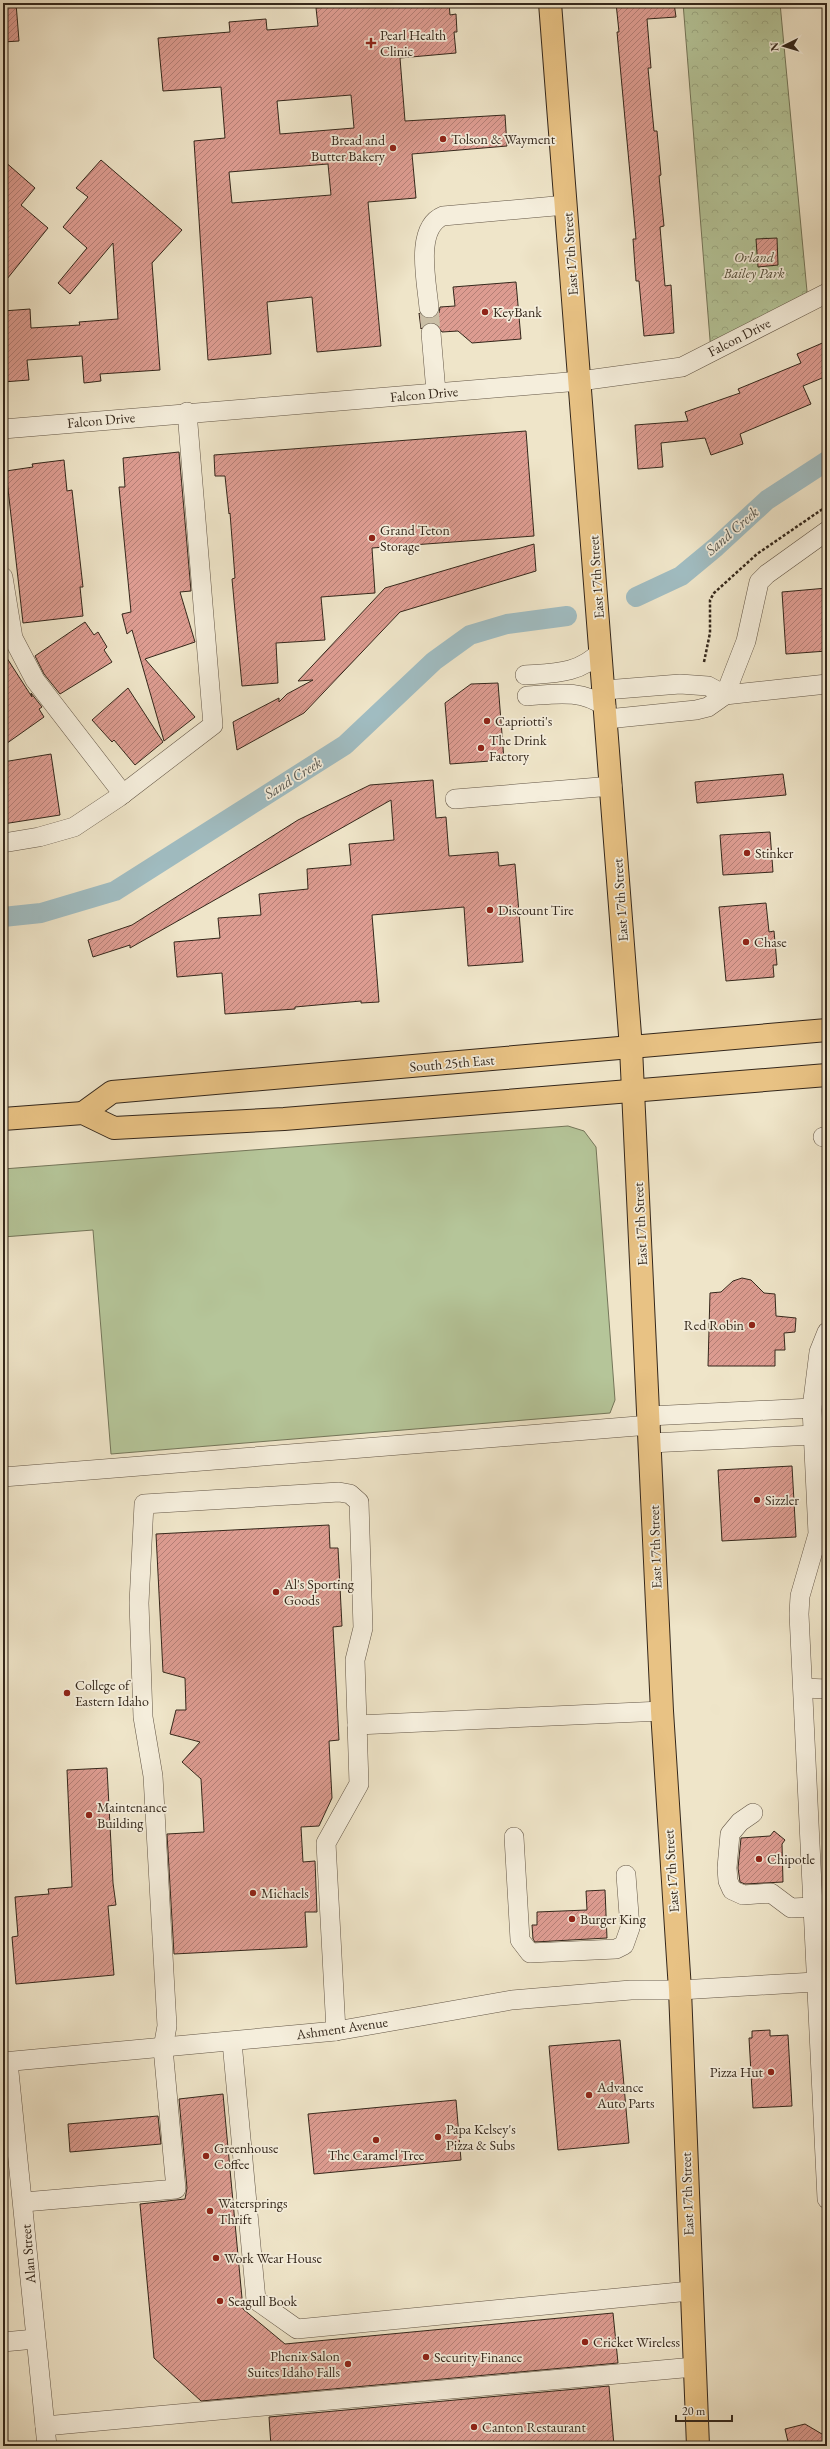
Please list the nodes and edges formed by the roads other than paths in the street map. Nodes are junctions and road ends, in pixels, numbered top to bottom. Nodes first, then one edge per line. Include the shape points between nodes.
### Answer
1 (550, 3) edge
2 (566, 205) junction
3 (827, 293) edge
4 (429, 308) tunnel mouth
5 (431, 333) tunnel mouth
6 (580, 381) junction
7 (436, 392) junction
8 (186, 412) junction
9 (3, 429) edge
10 (827, 532) edge
11 (3, 578) edge
12 (602, 651) junction
13 (525, 675) dead end
14 (827, 684) edge
15 (725, 694) junction
16 (527, 696) dead end
17 (606, 705) junction
18 (612, 786) junction
19 (123, 794) junction
20 (455, 799) dead end
21 (3, 843) edge
22 (827, 1030) edge
23 (630, 1048) junction
24 (827, 1075) edge
25 (633, 1090) junction
26 (83, 1113) junction
27 (3, 1119) edge
28 (827, 1332) edge
29 (812, 1408) junction
30 (650, 1428) junction
31 (814, 1435) junction
32 (3, 1477) edge
33 (803, 1688) junction
34 (827, 1689) edge
35 (662, 1711) junction
36 (357, 1725) junction
37 (753, 1812) dead end
38 (514, 1838) dead end
39 (626, 1875) dead end
40 (813, 1907) junction
41 (815, 1982) junction
42 (680, 1990) junction
43 (336, 2031) junction
44 (232, 2042) junction
45 (162, 2048) junction
46 (6, 2062) edge
47 (827, 2198) edge
48 (24, 2202) junction
49 (690, 2291) junction
50 (35, 2339) junction
51 (3, 2342) edge
52 (694, 2367) junction
53 (45, 2426) junction
54 (47, 2446) edge
55 (698, 2446) edge

1 - 2 main road, East 17th Street
2 - 4 street via 443,216 437,219 430,226 425,247
2 - 6 main road, East 17th Street
3 - 6 street, Falcon Drive via 682,366
5 - 7 street
6 - 7 street, Falcon Drive
6 - 12 main road, East 17th Street
7 - 8 street, Falcon Drive
8 - 9 street, Falcon Drive
8 - 19 street via 213,725
10 - 15 street via 759,582 746,641
11 - 19 street via 13,638 35,680
12 - 13 street via 592,661 572,671
12 - 17 main road, East 17th Street
14 - 15 street
15 - 17 street via 708,686 680,684
15 - 17 street via 708,707 696,710
16 - 17 street via 577,694
17 - 18 main road, East 17th Street
18 - 20 street
18 - 23 main road, East 17th Street
19 - 21 street via 74,826 39,837
22 - 23 main road, South 25th East
23 - 25 main road, East 17th Street
23 - 26 main road, South 25th East via 112,1092
24 - 25 main road
25 - 26 main road via 284,1119 114,1128
25 - 30 main road, East 17th Street
26 - 27 main road
28 - 29 street via 819,1352
29 - 30 street
29 - 31 street
30 - 31 street
30 - 32 street
30 - 35 main road, East 17th Street
31 - 33 street via 818,1534 800,1596
33 - 34 street
33 - 40 street
35 - 36 street
35 - 42 main road, East 17th Street
36 - 43 street via 359,1784 326,1843
36 - 45 street via 355,1660 363,1628 359,1502 350,1494 339,1492 144,1504 139,1603 143,1717 153,1776 167,2026
37 - 40 street via 730,1834 727,1868 732,1890 743,1895 771,1894 791,1908
38 - 39 street via 520,1940 530,1953 616,1949 624,1945 630,1928
40 - 41 street
41 - 42 street, Ashment Avenue
41 - 47 street
42 - 43 street, Ashment Avenue via 631,1990 512,2000
42 - 49 main road, East 17th Street
43 - 44 street, Ashment Avenue
44 - 45 street, Ashment Avenue
44 - 49 street via 256,2300 297,2329
45 - 46 street, Ashment Avenue
45 - 48 street via 176,2189
46 - 48 street, Alan Street
48 - 50 street, Alan Street
49 - 52 main road, East 17th Street
50 - 51 street
50 - 53 street, Alan Street
52 - 53 street
52 - 55 main road, East 17th Street
53 - 54 street, Alan Street

